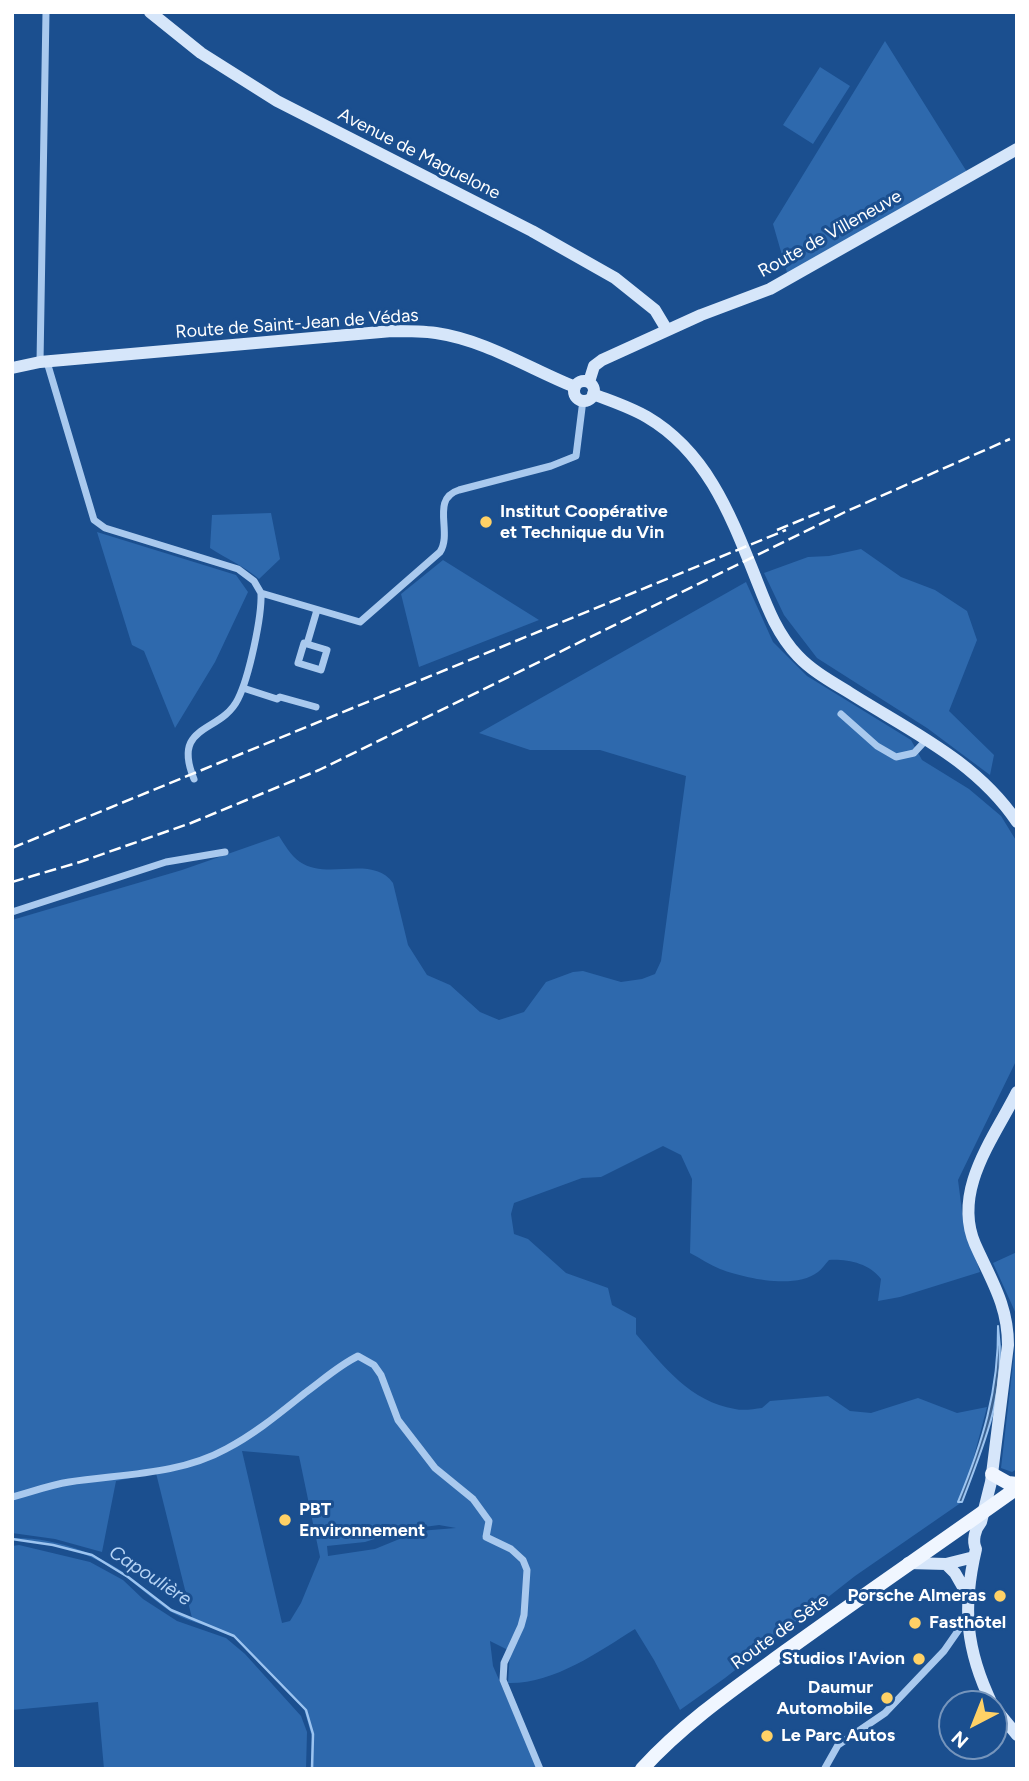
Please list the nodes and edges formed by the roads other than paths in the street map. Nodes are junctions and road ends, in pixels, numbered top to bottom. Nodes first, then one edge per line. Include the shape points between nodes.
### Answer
1 (46, 12) edge
2 (150, 12) edge
3 (1017, 149) edge
4 (667, 330) junction
5 (43, 362) junction
6 (12, 368) edge
7 (588, 392) junction
8 (261, 593) junction
9 (317, 610) junction
10 (307, 644) junction
11 (243, 688) junction
12 (316, 707) dead end
13 (841, 714) dead end
14 (926, 740) junction
15 (194, 779) dead end
16 (1017, 822) edge
17 (225, 852) dead end
18 (12, 912) edge
19 (1015, 1101) edge
20 (992, 1474) junction
21 (1017, 1486) edge
22 (12, 1497) edge
23 (1000, 1500) junction
24 (1017, 1500) edge
25 (982, 1517) junction
26 (975, 1553) junction
27 (908, 1563) junction
28 (946, 1564) junction
29 (968, 1595) junction
30 (968, 1618) junction
31 (987, 1690) edge
32 (825, 1768) edge
33 (540, 1769) edge
34 (642, 1769) edge

1 - 5 street
2 - 4 street, Avenue de Maguelone via 201,53 277,101 615,278 655,310
3 - 4 street, Route de Villeneuve via 771,289
4 - 7 street, Route de Villeneuve via 594,366
5 - 6 street, Route de Saint-Jean de Védas
5 - 7 street, Route de Saint-Jean de Védas via 419,331 463,340 575,387 579,382
5 - 8 street via 94,520 105,528 239,569
7 - 9 street via 576,456 449,495 443,508 445,540 440,552 365,620
7 - 14 street via 645,415 684,446 712,480 778,629 799,657
8 - 9 street
8 - 11 street
9 - 10 street
10 - 10 street via 327,650 321,670 298,663
11 - 12 street
11 - 15 street via 232,708 197,734 188,752
13 - 14 street via 896,757 914,753
14 - 16 street via 972,770
17 - 18 street via 166,862
19 - 20 street via 976,1170 970,1196 972,1236 1008,1328
20 - 21 main road
20 - 25 street
21 - 23 main road, Route de Sète
22 - 33 street via 67,1482 148,1472 206,1458 274,1418 341,1364 358,1356 381,1375 398,1420 435,1468 473,1499 489,1521 486,1537 523,1560 527,1570 524,1615 503,1680
23 - 24 main road
23 - 25 main road, Route de Sète
25 - 26 street
25 - 27 main road, Route de Sète
26 - 28 street
26 - 29 street
27 - 28 street
27 - 34 main road, Route de Sète via 698,1715
28 - 29 street
29 - 30 street
30 - 31 street via 972,1655
30 - 32 street via 944,1651 885,1713 838,1745

